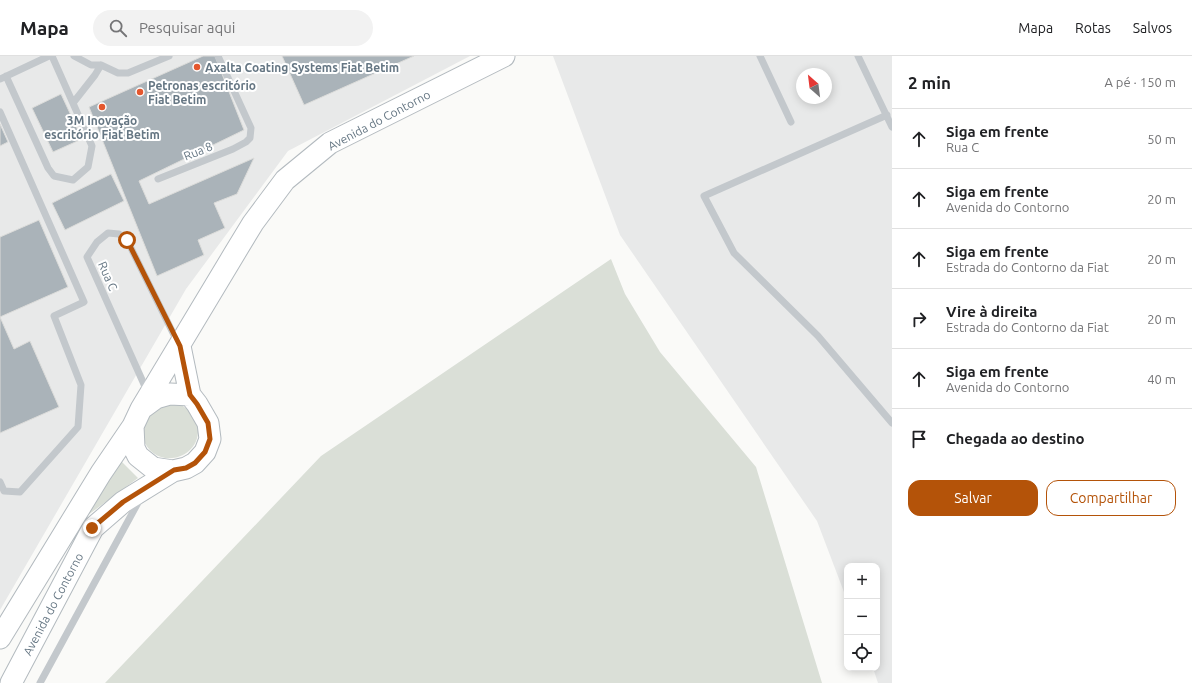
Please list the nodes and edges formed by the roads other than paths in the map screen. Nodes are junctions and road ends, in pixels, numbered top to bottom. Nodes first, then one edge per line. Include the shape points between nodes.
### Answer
1 (49, 56) edge
2 (52, 56) edge
3 (74, 56) edge
4 (169, 56) edge
5 (218, 56) edge
6 (504, 56) edge
7 (760, 56) edge
8 (858, 56) edge
9 (101, 65) junction
10 (3, 78) edge
11 (73, 103) junction
12 (0, 112) edge
13 (887, 115) junction
14 (791, 122) dead end
15 (892, 127) edge
16 (158, 179) dead end
17 (180, 346) junction
18 (190, 395) junction
19 (141, 410) junction
20 (890, 416) edge
21 (892, 423) edge
22 (174, 470) junction
23 (0, 482) edge
24 (146, 488) junction
25 (0, 638) edge
26 (11, 683) edge
27 (40, 683) edge

1 - 10 lane
2 - 11 lane
3 - 9 lane via 91,65
4 - 9 lane via 128,73 118,73
5 - 16 lane, Rua 8 via 251,128 250,138 233,149
6 - 17 street, Avenida do Contorno via 330,143 285,180 253,223
7 - 14 lane
8 - 13 lane
9 - 11 lane
10 - 11 lane via 48,168 54,176 72,180 88,167 92,146
12 - 23 lane via 84,302 54,316 81,385 78,427 20,492 4,491
13 - 15 lane
13 - 20 lane via 704,196 734,253 818,336
17 - 18 street
17 - 19 street, Avenida do Contorno
17 - 19 lane, Rua C via 127,240 119,234 108,233 97,242 87,257
18 - 19 street via 170,394 156,398
18 - 22 street via 208,423 210,439 205,452 195,463
19 - 22 street via 134,448 138,456 153,468
19 - 25 street, Avenida do Contorno
20 - 21 lane
22 - 24 street, Avenida do Contorno
24 - 26 street, Avenida do Contorno via 123,502 92,528
24 - 27 lane

